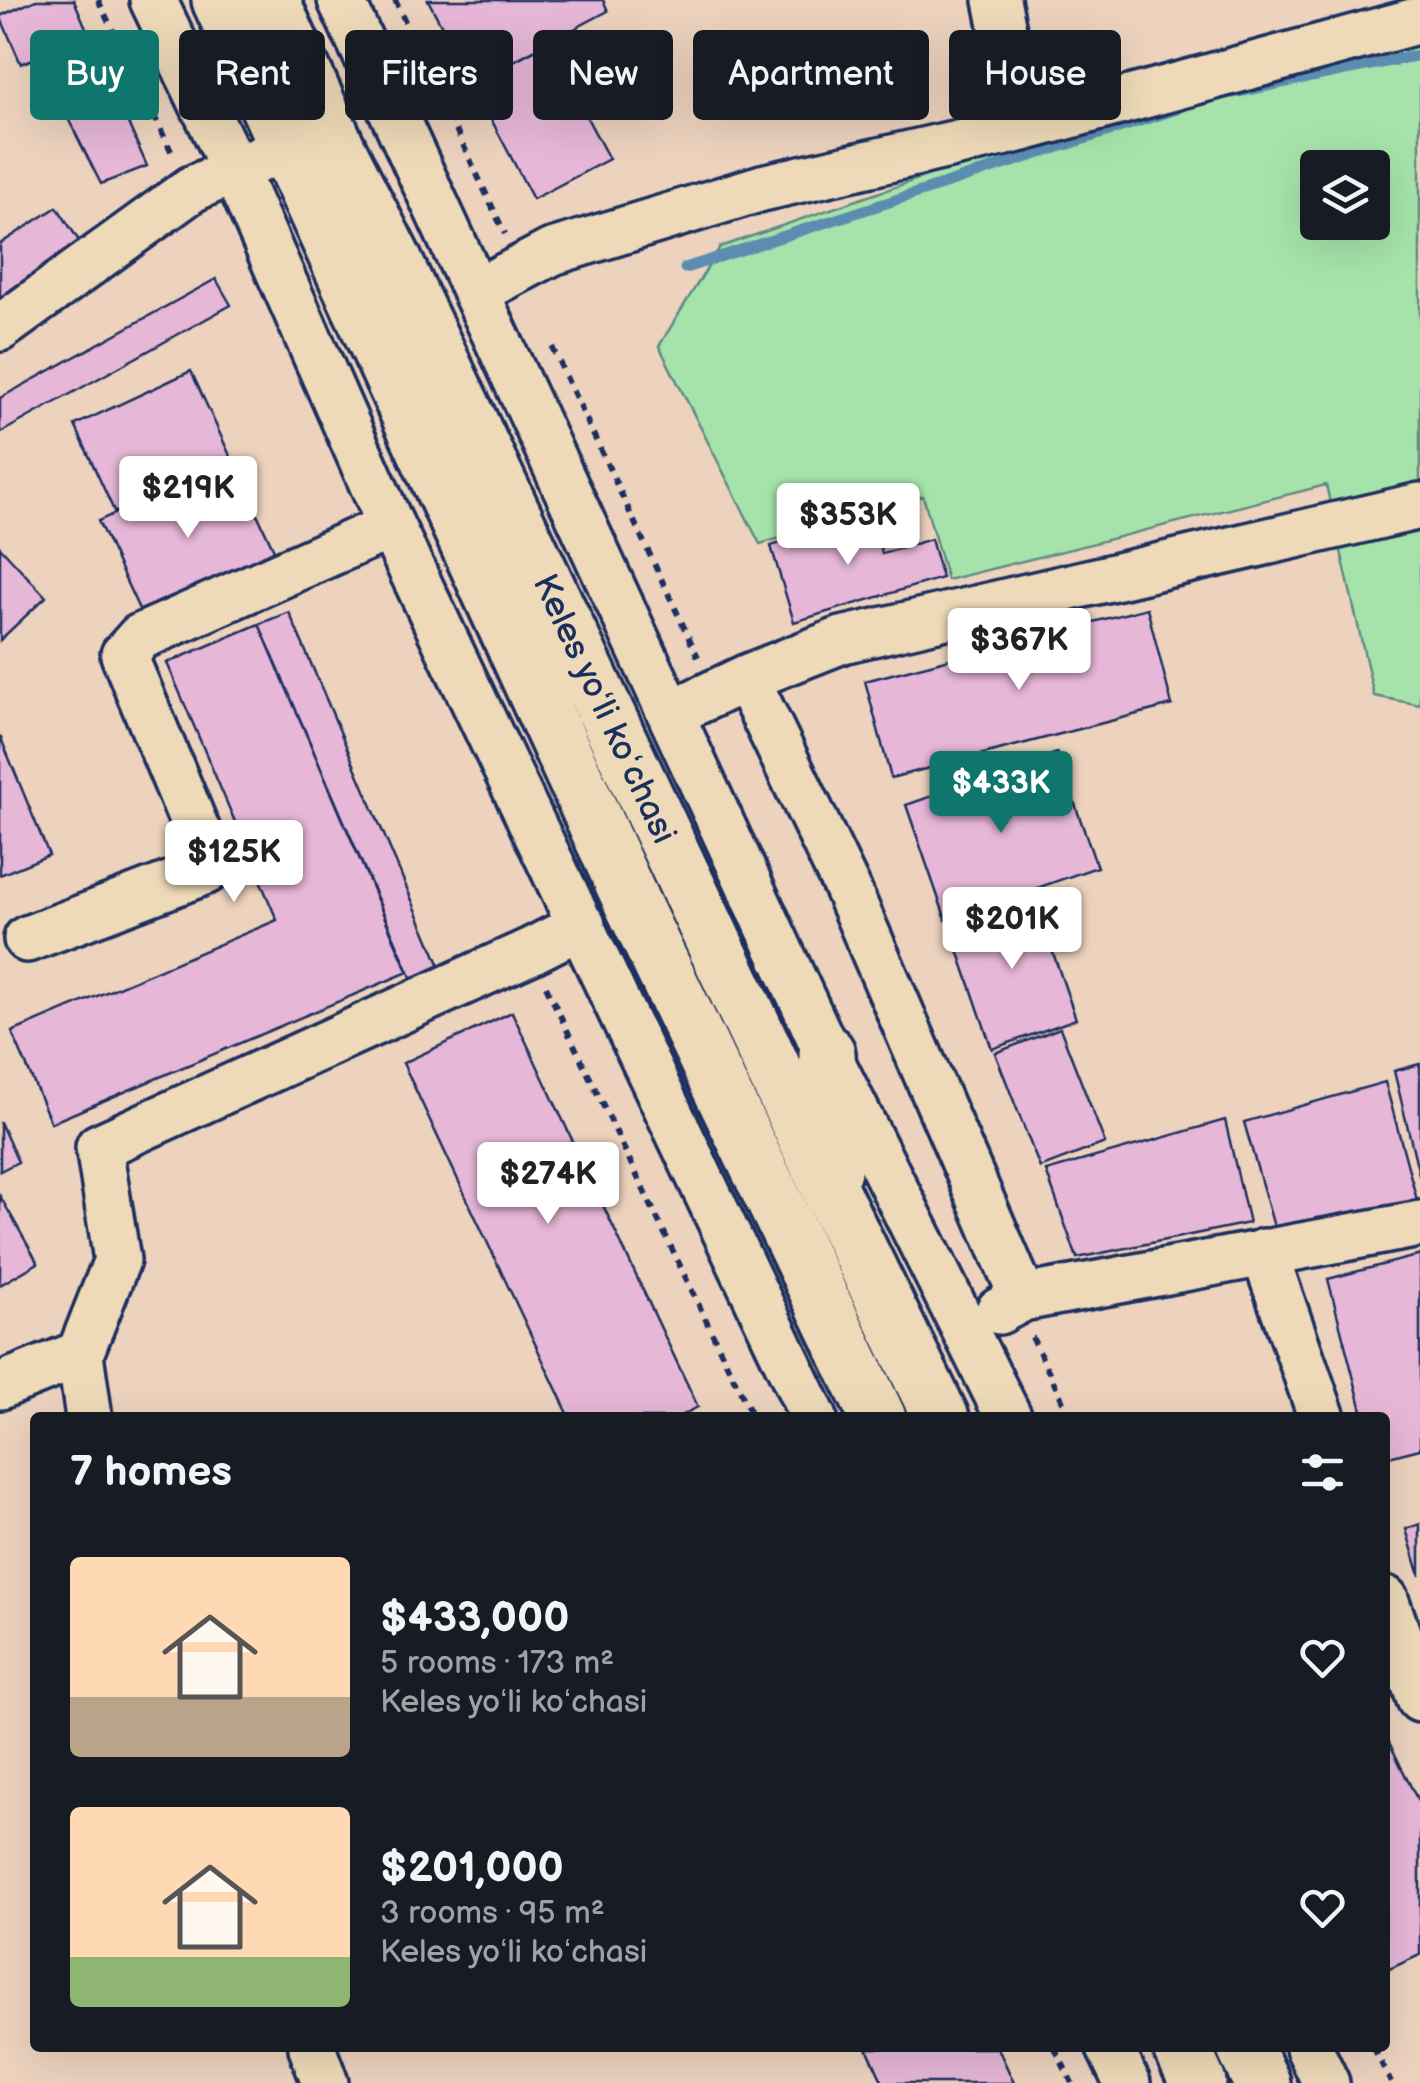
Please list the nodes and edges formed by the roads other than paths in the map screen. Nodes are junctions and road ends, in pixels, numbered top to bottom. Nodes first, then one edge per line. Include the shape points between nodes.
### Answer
1 (153, 0) edge
2 (220, 0) edge
3 (270, 0) edge
4 (341, 0) edge
5 (997, 0) edge
6 (1420, 20) edge
7 (1023, 128) junction
8 (287, 146) junction
9 (235, 171) junction
10 (476, 292) junction
11 (0, 328) edge
12 (1420, 506) edge
13 (391, 526) junction
14 (730, 686) junction
15 (672, 713) junction
16 (582, 926) junction
17 (27, 939) dead end
18 (826, 1053) junction
19 (834, 1198) junction
20 (1420, 1224) edge
21 (1264, 1252) junction
22 (1024, 1310) junction
23 (966, 1326) junction
24 (80, 1354) junction
25 (0, 1386) edge
26 (88, 1412) edge
27 (811, 1412) edge
28 (875, 1412) edge
29 (938, 1412) edge
30 (1006, 1412) edge
31 (1320, 1412) edge
32 (1390, 1613) edge
33 (1420, 1699) edge
34 (313, 2052) edge
35 (1112, 2052) edge
36 (1184, 2052) edge
37 (1246, 2052) edge
38 (1311, 2052) edge
39 (325, 2083) edge
40 (1127, 2083) edge
41 (1198, 2083) edge
42 (1262, 2083) edge
43 (1326, 2083) edge

1 - 9 street
2 - 8 main road, Keles yoʻli koʻchasi
3 - 19 main road, Keles yoʻli koʻchasi
4 - 10 street, Keles yoʻli koʻchasi
5 - 7 street
6 - 7 street
7 - 10 street via 762,188 552,252
8 - 9 street
8 - 28 main road, Keles yoʻli koʻchasi via 618,872
9 - 11 street via 192,190
9 - 13 street
10 - 15 street, Keles yoʻli koʻchasi
12 - 14 street via 842,640
13 - 16 street
13 - 17 street via 140,637 124,655 204,848 206,871
14 - 15 street
14 - 22 street via 847,888
15 - 18 street, Keles yoʻli koʻchasi
16 - 24 street via 99,1147 117,1260
16 - 27 street
18 - 19 main road
18 - 23 street, Keles yoʻli koʻchasi
19 - 29 main road, Keles yoʻli koʻchasi
20 - 21 street
21 - 22 street
21 - 31 street
22 - 23 street
23 - 30 street, Keles yoʻli koʻchasi
24 - 25 street
24 - 26 street
32 - 33 street
34 - 39 street
35 - 40 street
36 - 41 main road
37 - 42 main road
38 - 43 street

